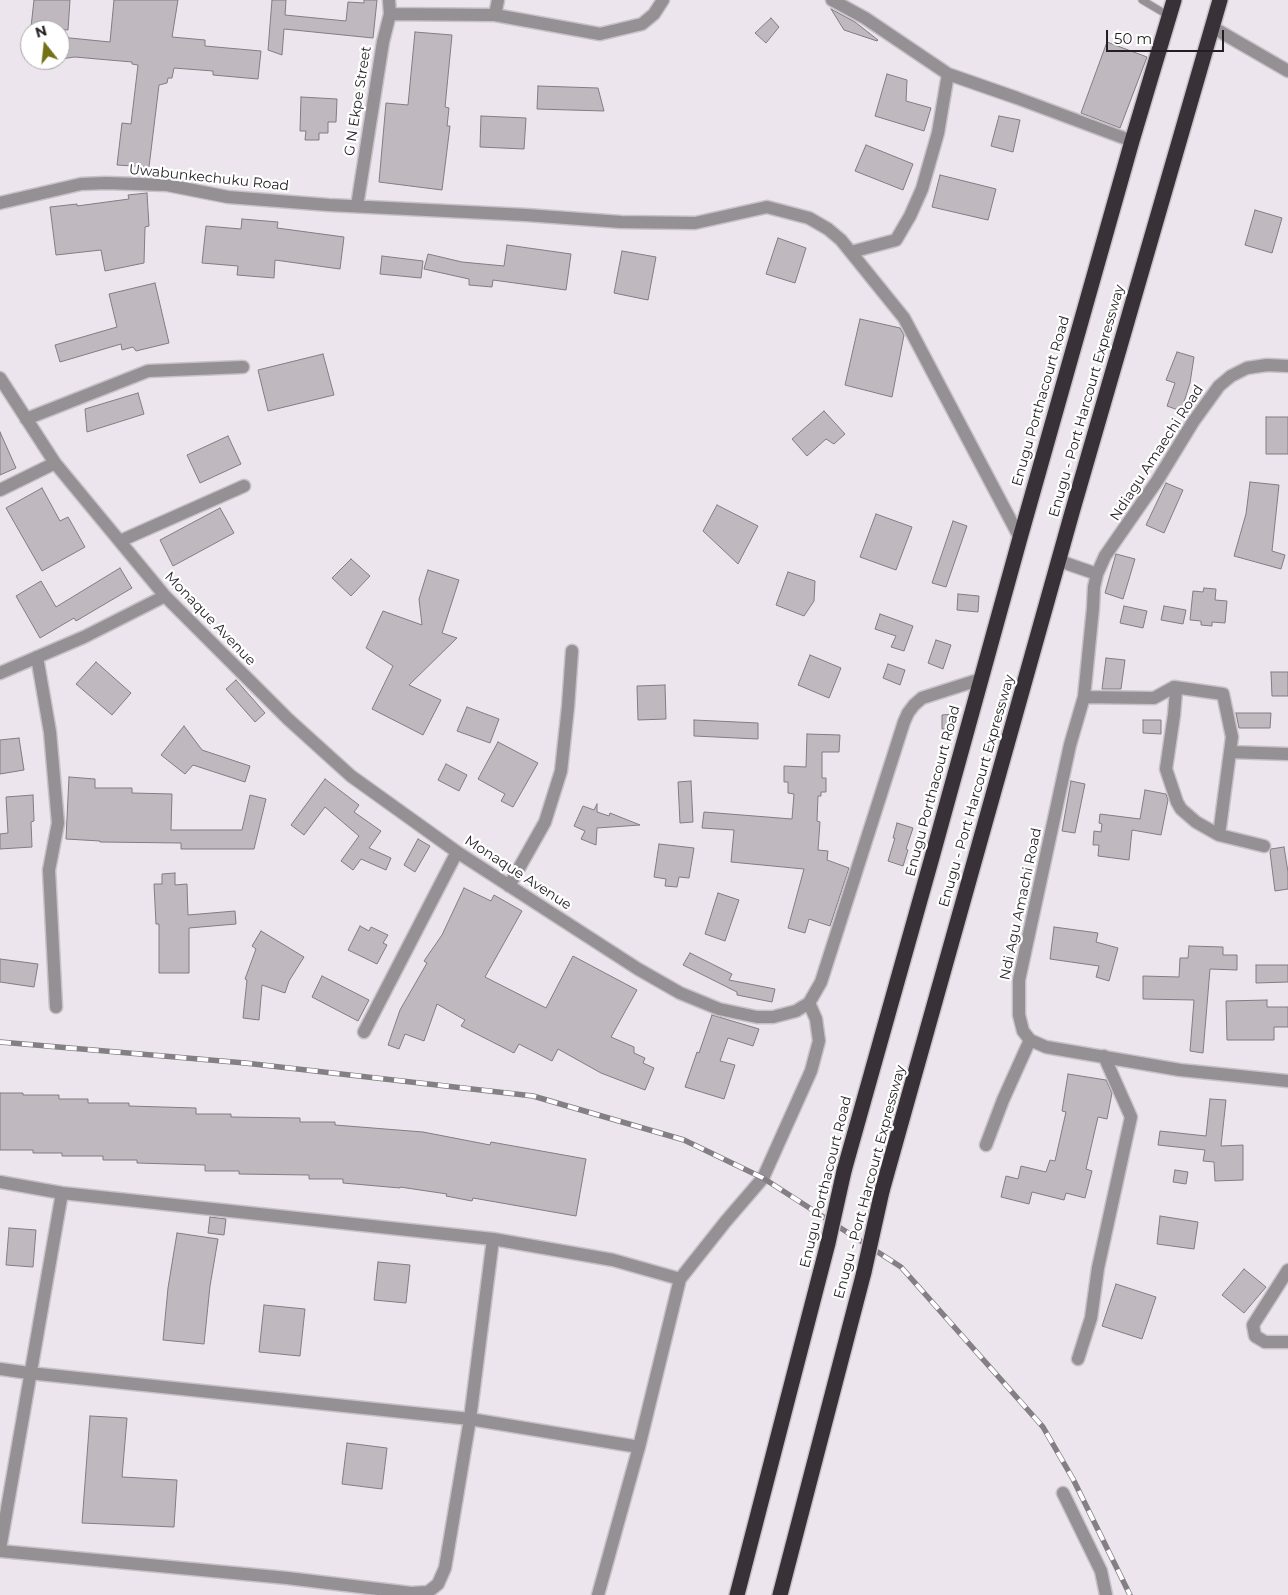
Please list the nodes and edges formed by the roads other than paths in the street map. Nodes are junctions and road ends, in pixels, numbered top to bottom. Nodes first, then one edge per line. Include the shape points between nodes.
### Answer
1 (389, 0) edge
2 (498, 0) edge
3 (663, 0) edge
4 (832, 0) edge
5 (1142, 0) edge
6 (1174, 0) edge
7 (1220, 0) edge
8 (390, 14) junction
9 (495, 15) junction
10 (1169, 16) junction
11 (1212, 27) junction
12 (1288, 71) edge
13 (948, 74) junction
14 (1132, 141) junction
15 (0, 202) edge
16 (357, 206) junction
17 (851, 252) junction
18 (1288, 366) edge
19 (242, 367) dead end
20 (0, 378) edge
21 (26, 419) junction
22 (55, 463) junction
23 (244, 486) dead end
24 (0, 490) edge
25 (1020, 538) junction
26 (120, 541) junction
27 (1059, 560) junction
28 (1097, 574) junction
29 (165, 596) junction
30 (572, 651) dead end
31 (37, 657) junction
32 (0, 673) edge
33 (981, 679) junction
34 (1174, 687) junction
35 (1084, 697) junction
36 (1230, 752) junction
37 (1288, 754) edge
38 (1219, 835) junction
39 (1264, 846) dead end
40 (457, 852) junction
41 (509, 886) junction
42 (809, 1003) junction
43 (56, 1007) dead end
44 (364, 1032) dead end
45 (1030, 1040) junction
46 (1104, 1056) junction
47 (1288, 1081) edge
48 (986, 1145) dead end
49 (0, 1182) edge
50 (62, 1192) junction
51 (492, 1239) junction
52 (1288, 1270) edge
53 (680, 1279) junction
54 (1288, 1342) edge
55 (1078, 1358) dead end
56 (0, 1369) edge
57 (29, 1373) junction
58 (470, 1419) junction
59 (639, 1447) junction
60 (1063, 1493) dead end
61 (0, 1550) edge
62 (1105, 1594) edge
63 (598, 1595) edge
64 (737, 1595) edge
65 (780, 1595) edge

1 - 8 street, G N Ekpe Street
2 - 9 street
3 - 9 street via 642,24 600,34
4 - 13 street via 865,18
5 - 10 lane
6 - 10 highway, Enugu Porthacourt Road
7 - 11 highway, Enugu - Port Harcourt Expressway
8 - 9 street
8 - 16 street, G N Ekpe Street
10 - 14 highway, Enugu Porthacourt Road
11 - 12 street
11 - 27 highway, Enugu - Port Harcourt Expressway
13 - 14 street
13 - 17 street via 938,133 922,189 910,216 896,240
14 - 25 highway, Enugu Porthacourt Road
15 - 16 street, Uwabunkechuku Road via 81,184 106,182 167,185 228,198
16 - 17 street, Uwabunkechuku Road via 621,222 695,222 768,207 809,218 828,228
17 - 25 street, Uwabunkechuku Road via 904,318
18 - 28 street, Ndiagu Amaechi Road via 1247,368 1220,386 1105,556
19 - 21 street via 148,371
20 - 21 street, Monaque Avenue
21 - 22 street, Monaque Avenue
22 - 24 street
22 - 26 street, Monaque Avenue
23 - 26 street
25 - 33 highway, Enugu Porthacourt Road
26 - 29 street, Monaque Avenue
27 - 28 street
27 - 65 highway, Enugu - Port Harcourt Expressway, bridge via 882,1191
28 - 35 street, Ndi Agu Amachi Road
29 - 31 street
29 - 40 street, Monaque Avenue via 288,719 351,776
30 - 41 street via 561,771 543,827
31 - 32 street
31 - 43 street via 50,732 58,823 50,870
33 - 42 street via 922,698 908,713 821,982
33 - 64 highway, Enugu Porthacourt Road, bridge via 844,1171
34 - 35 street via 1154,698
34 - 36 street via 1223,694 1232,737
34 - 38 street via 1167,773 1181,809
35 - 45 street, Ndi Agu Amachi Road via 1070,745 1019,980 1019,1015 1023,1031
36 - 37 street
36 - 38 street
38 - 39 street
40 - 41 street, Monaque Avenue
40 - 44 street
41 - 42 street, Monaque Avenue via 638,969 680,993 719,1009 772,1017 796,1011
42 - 53 street via 816,1018 819,1041 811,1071 763,1178
45 - 46 street via 1046,1047
45 - 48 street
46 - 47 street via 1180,1070
46 - 55 street via 1132,1117 1098,1268 1091,1318
49 - 50 street
50 - 51 street
50 - 57 street
51 - 53 street via 613,1260
51 - 58 street
52 - 54 street via 1253,1325 1255,1336 1265,1342
53 - 59 street
56 - 57 street
57 - 58 street
57 - 61 street
58 - 59 street
58 - 61 street via 445,1568 438,1584 428,1592 411,1594 287,1578
59 - 63 street
60 - 62 street via 1101,1571

